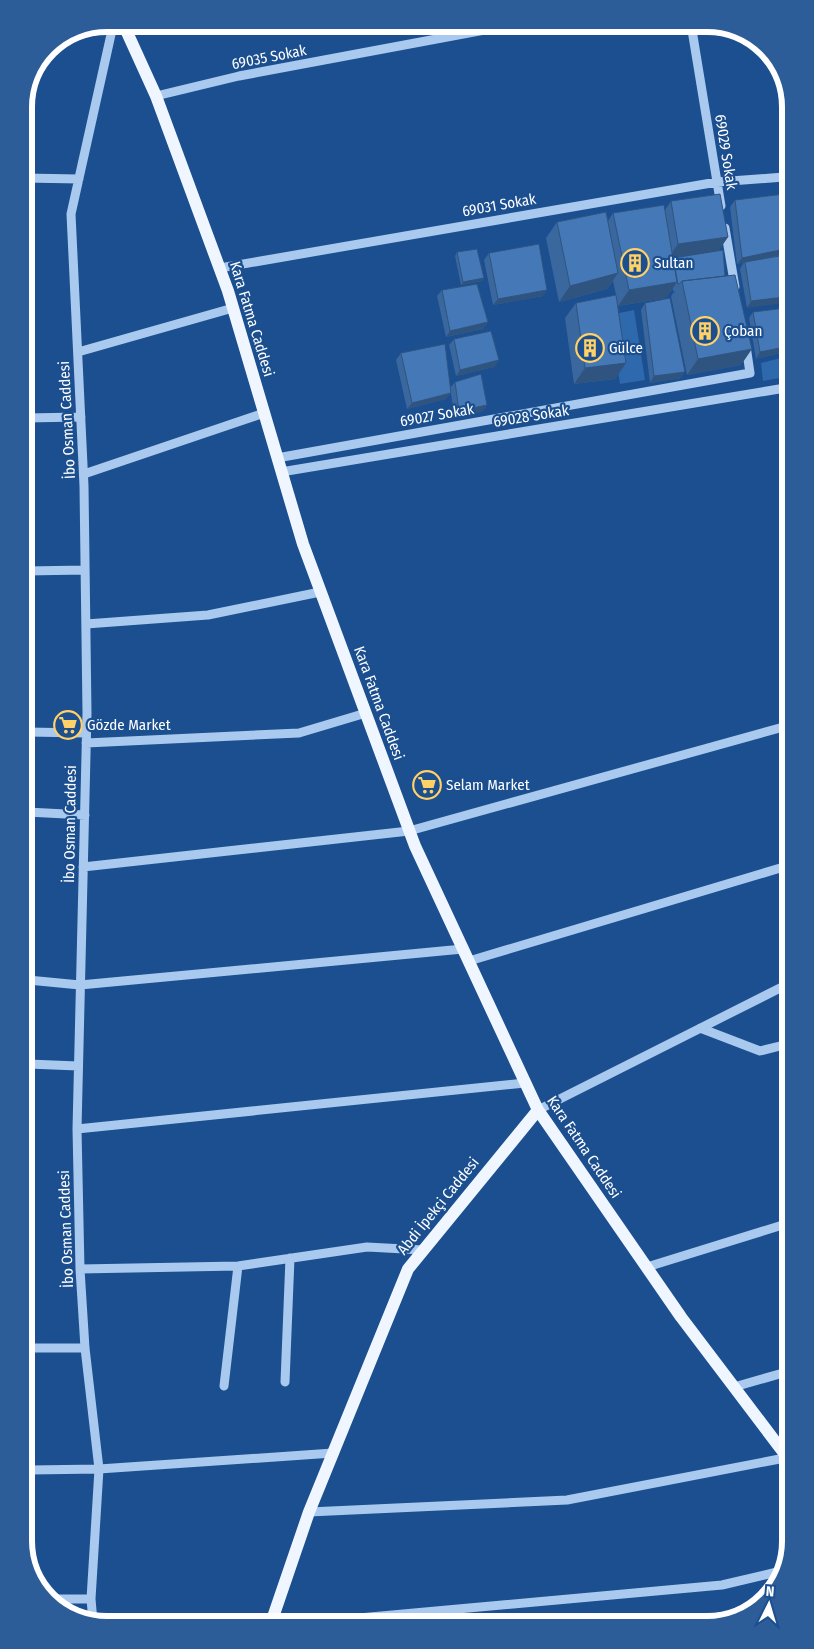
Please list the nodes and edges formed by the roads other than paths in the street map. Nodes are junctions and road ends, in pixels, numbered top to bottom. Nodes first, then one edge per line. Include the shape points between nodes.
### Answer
1 (111, 33) edge
2 (127, 33) edge
3 (469, 33) edge
4 (692, 33) edge
5 (156, 96) junction
6 (782, 176) edge
7 (33, 178) edge
8 (79, 179) junction
9 (717, 182) junction
10 (220, 268) junction
11 (737, 296) edge
12 (233, 308) junction
13 (744, 334) edge
14 (78, 352) junction
15 (782, 388) edge
16 (264, 414) junction
17 (81, 417) junction
18 (33, 418) edge
19 (277, 458) junction
20 (281, 472) junction
21 (84, 474) junction
22 (85, 570) junction
23 (33, 571) edge
24 (320, 592) junction
25 (86, 624) junction
26 (366, 713) junction
27 (782, 727) edge
28 (33, 733) edge
29 (86, 738) junction
30 (33, 812) edge
31 (84, 814) junction
32 (409, 831) junction
33 (83, 867) junction
34 (782, 867) edge
35 (463, 949) junction
36 (469, 961) junction
37 (32, 981) edge
38 (80, 986) junction
39 (782, 987) edge
40 (700, 1028) junction
41 (782, 1046) edge
42 (32, 1064) edge
43 (78, 1066) junction
44 (525, 1083) junction
45 (538, 1110) junction
46 (77, 1129) junction
47 (782, 1225) edge
48 (423, 1250) junction
49 (290, 1258) junction
50 (238, 1266) junction
51 (647, 1267) junction
52 (80, 1269) junction
53 (32, 1348) edge
54 (85, 1348) junction
55 (782, 1373) edge
56 (285, 1382) dead end
57 (224, 1386) dead end
58 (734, 1387) junction
59 (782, 1449) edge
60 (333, 1453) junction
61 (782, 1459) edge
62 (99, 1469) junction
63 (32, 1470) edge
64 (309, 1512) junction
65 (775, 1572) edge
66 (59, 1599) edge
67 (91, 1599) junction
68 (92, 1615) edge
69 (275, 1616) edge
70 (381, 1616) edge

1 - 8 street, İbo Osman Caddesi
2 - 5 main road, Kara Fatma Caddesi
3 - 5 street, 69035 Sokak via 239,76
4 - 9 street, 69029 Sokak
5 - 10 main road, Kara Fatma Caddesi
6 - 9 street, 69031 Sokak
7 - 8 street
8 - 14 street, İbo Osman Caddesi via 71,214
9 - 10 street, 69031 Sokak
9 - 11 street, 69029 Sokak
10 - 12 main road, Kara Fatma Caddesi
12 - 14 street
12 - 16 main road, Kara Fatma Caddesi
13 - 19 street, 69027 Sokak via 750,373
14 - 17 street, İbo Osman Caddesi
15 - 20 street, 69028 Sokak
16 - 19 main road, Kara Fatma Caddesi
16 - 21 street
17 - 18 street
17 - 21 street, İbo Osman Caddesi
19 - 20 main road, Kara Fatma Caddesi
20 - 24 main road, Kara Fatma Caddesi
21 - 22 street, İbo Osman Caddesi
22 - 23 street
22 - 25 street, İbo Osman Caddesi
24 - 25 street via 208,615
24 - 26 main road, Kara Fatma Caddesi
25 - 29 street, İbo Osman Caddesi
26 - 29 street via 299,733
26 - 32 main road, Kara Fatma Caddesi
27 - 32 street
28 - 29 street
29 - 31 street, İbo Osman Caddesi
30 - 31 street
31 - 33 street, İbo Osman Caddesi
32 - 33 street
32 - 35 main road, Kara Fatma Caddesi
33 - 38 street, İbo Osman Caddesi
34 - 36 street
35 - 36 main road, Kara Fatma Caddesi
35 - 38 street
36 - 44 main road, Kara Fatma Caddesi
37 - 38 street
38 - 43 street, İbo Osman Caddesi
39 - 40 street, Abdi İpekçi Caddesi
40 - 41 street via 760,1052
40 - 45 street, Abdi İpekçi Caddesi
42 - 43 street
43 - 46 street, İbo Osman Caddesi
44 - 45 main road, Kara Fatma Caddesi
44 - 46 street
45 - 48 main road, Abdi İpekçi Caddesi
45 - 51 main road, Kara Fatma Caddesi
46 - 52 street, İbo Osman Caddesi
47 - 51 street
48 - 49 street via 367,1247
48 - 60 main road, Abdi İpekçi Caddesi via 408,1269
49 - 50 street
49 - 56 street
50 - 52 street
50 - 57 street
51 - 58 main road, Kara Fatma Caddesi
52 - 54 street, İbo Osman Caddesi
53 - 54 street
54 - 62 street, İbo Osman Caddesi
55 - 58 street
58 - 59 main road, Kara Fatma Caddesi
60 - 62 street
60 - 64 main road, Abdi İpekçi Caddesi
61 - 64 street via 567,1500
62 - 63 street
62 - 67 street, İbo Osman Caddesi
64 - 69 main road, Abdi İpekçi Caddesi
65 - 70 street via 722,1585
66 - 67 street
67 - 68 street, İbo Osman Caddesi

